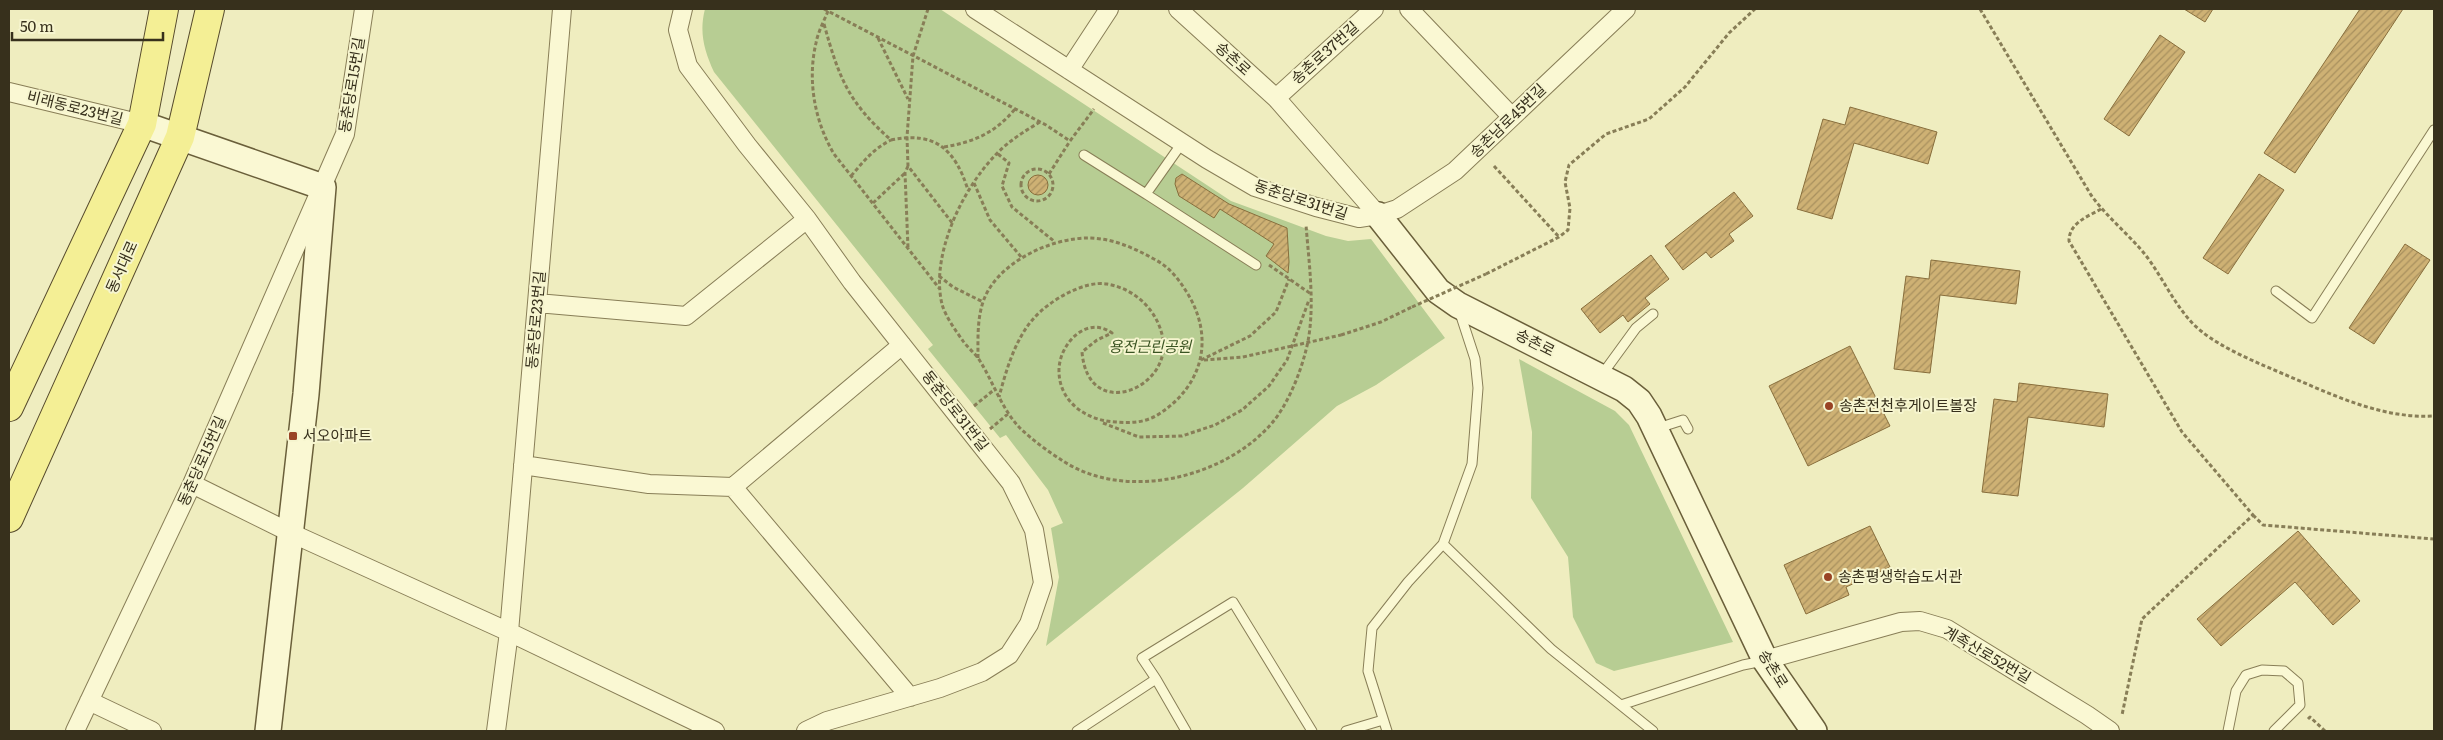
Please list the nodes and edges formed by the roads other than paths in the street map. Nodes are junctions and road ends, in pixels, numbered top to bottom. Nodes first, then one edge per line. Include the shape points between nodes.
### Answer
1 (164, 9) edge
2 (210, 9) edge
3 (364, 9) edge
4 (562, 9) edge
5 (976, 9) edge
6 (1109, 9) edge
7 (1178, 9) edge
8 (1374, 9) edge
9 (1409, 9) edge
10 (1626, 9) edge
11 (677, 10) edge
12 (1069, 70) junction
13 (9, 92) edge
14 (1276, 98) junction
15 (1512, 117) junction
16 (142, 124) junction
17 (2434, 130) edge
18 (180, 137) junction
19 (1182, 144) junction
20 (1084, 155) dead end
21 (323, 187) junction
22 (1146, 194) junction
23 (1378, 215) junction
24 (807, 220) junction
25 (1256, 265) dead end
26 (2276, 291) dead end
27 (537, 303) junction
28 (1458, 305) junction
29 (1653, 314) dead end
30 (902, 345) junction
31 (1601, 377) junction
32 (9, 407) edge
33 (1655, 429) junction
34 (1688, 429) dead end
35 (523, 465) junction
36 (192, 484) junction
37 (733, 486) junction
38 (9, 518) edge
39 (291, 533) junction
40 (1444, 544) junction
41 (509, 632) junction
42 (1765, 660) junction
43 (1156, 679) junction
44 (910, 696) junction
45 (89, 701) junction
46 (1621, 706) junction
47 (1383, 720) junction
48 (75, 731) edge
49 (152, 731) edge
50 (268, 731) edge
51 (496, 731) edge
52 (715, 731) edge
53 (806, 731) edge
54 (1077, 731) edge
55 (1186, 731) edge
56 (1312, 731) edge
57 (1346, 731) edge
58 (1387, 731) edge
59 (1653, 731) edge
60 (1814, 731) edge
61 (2110, 731) edge
62 (2228, 731) edge
63 (2274, 731) edge

1 - 16 main road
2 - 18 main road, 동서대로
3 - 21 street, 동춘당로15번길 via 345,134
4 - 27 street, 동춘당로23번길
5 - 12 street, 동춘당로31번길
6 - 12 street
7 - 14 street, 송촌로
8 - 14 street, 송촌로37번길
9 - 15 street
10 - 15 street, 송촌남로45번길
11 - 24 street, 동춘당로31번길 via 678,30 688,66
12 - 19 street, 동춘당로31번길
13 - 16 street, 비래동로23번길
14 - 23 street, 송촌로
15 - 23 street, 송촌남로45번길 via 1456,171 1397,209
16 - 18 street
16 - 32 main road
17 - 26 lane via 2312,318
18 - 21 street
18 - 38 main road, 동서대로
19 - 22 lane
19 - 23 street, 동춘당로31번길 via 1255,188 1359,218
20 - 22 lane
21 - 36 street, 동춘당로15번길
21 - 39 street, 동춘당로15번길
22 - 25 lane
23 - 28 street, 송촌로 via 1438,291
24 - 27 street via 686,316
24 - 30 street, 동춘당로31번길
27 - 35 street, 동춘당로23번길
28 - 31 street, 송촌로
28 - 40 lane via 1474,360 1478,415 1472,464
29 - 31 lane via 1636,328
30 - 37 street
30 - 44 street, 동춘당로31번길 via 1011,483 1034,530 1043,583 1029,624 1009,655 982,672
31 - 33 street, 송촌로 via 1639,401
33 - 34 lane via 1682,420
33 - 42 street, 송촌로
35 - 37 street via 649,484
35 - 41 street, 동춘당로23번길
36 - 39 street
36 - 45 street, 동춘당로15번길
37 - 44 street
39 - 41 street
39 - 50 street, 동춘당로15번길
40 - 46 lane via 1551,649
40 - 47 lane via 1408,582 1372,628 1368,671
41 - 51 street, 동춘당로23번길
41 - 52 street
42 - 46 lane
42 - 60 street, 송촌로
42 - 61 street, 계족산로52번길 via 1901,622 1920,621 1947,629
43 - 54 lane
43 - 55 lane
43 - 56 lane via 1142,658 1233,602
44 - 53 street, 동춘당로31번길 via 827,721
45 - 48 street, 동춘당로15번길
45 - 49 street
46 - 59 lane
47 - 57 lane
47 - 58 lane
62 - 63 lane via 2236,691 2246,675 2262,670 2284,671 2298,682 2300,705

